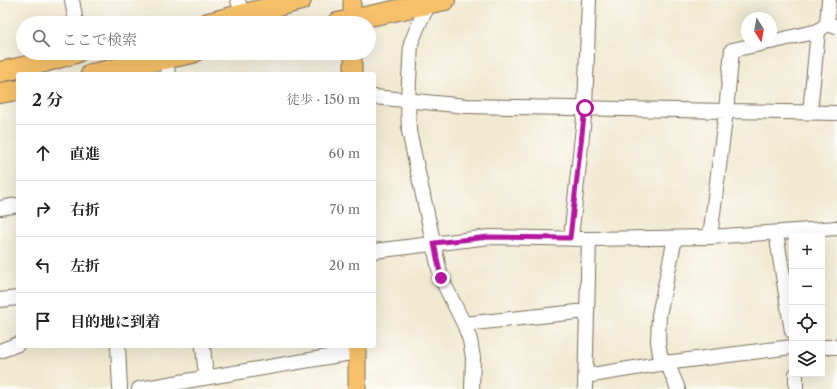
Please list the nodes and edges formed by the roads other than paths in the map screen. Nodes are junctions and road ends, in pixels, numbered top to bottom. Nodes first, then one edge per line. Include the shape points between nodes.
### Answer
1 (72, 0) edge
2 (301, 0) edge
3 (352, 0) edge
4 (589, 0) edge
5 (829, 0) edge
6 (435, 1) edge
7 (240, 8) edge
8 (75, 16) edge
9 (223, 16) edge
10 (348, 16) edge
11 (372, 16) edge
12 (827, 28) edge
13 (777, 40) edge
14 (742, 48) edge
15 (52, 60) edge
16 (179, 60) edge
17 (353, 60) edge
18 (167, 66) edge
19 (0, 72) edge
20 (110, 72) edge
21 (353, 72) edge
22 (16, 90) edge
23 (0, 93) edge
24 (376, 97) edge
25 (408, 101) junction
26 (585, 108) junction
27 (726, 111) junction
28 (810, 112) junction
29 (837, 113) edge
30 (16, 205) edge
31 (0, 208) edge
32 (837, 228) edge
33 (776, 233) junction
34 (710, 237) junction
35 (570, 238) junction
36 (675, 238) junction
37 (588, 239) junction
38 (434, 243) junction
39 (376, 251) edge
40 (16, 298) edge
41 (0, 300) edge
42 (587, 311) junction
43 (789, 313) edge
44 (464, 324) junction
45 (16, 345) edge
46 (789, 347) edge
47 (825, 347) edge
48 (837, 347) edge
49 (118, 348) edge
50 (202, 348) edge
51 (357, 349) edge
52 (0, 351) edge
53 (665, 363) junction
54 (796, 377) edge
55 (206, 378) junction
56 (585, 382) edge
57 (120, 389) edge
58 (138, 389) edge
59 (357, 389) edge
60 (472, 389) edge
61 (678, 389) edge
62 (796, 389) edge

1 - 8 street
2 - 7 highway
3 - 10 main road
4 - 26 street
5 - 12 street
6 - 11 highway
6 - 25 street via 422,18 411,43
7 - 9 highway
12 - 13 street
12 - 28 street
14 - 27 street via 732,50
15 - 19 highway
16 - 18 highway
17 - 21 main road
18 - 20 highway
22 - 23 highway
24 - 25 street
25 - 26 street via 466,106
25 - 38 street via 409,131
26 - 27 street
26 - 35 street
27 - 28 street
27 - 34 street
28 - 29 street
30 - 31 street
32 - 33 street
33 - 34 street
33 - 43 street
34 - 36 street
35 - 37 street
35 - 38 street via 489,237
36 - 37 street
36 - 53 street via 659,315 658,341 660,355
37 - 42 street
38 - 39 street
38 - 44 street via 441,278
40 - 41 street
42 - 44 street
42 - 56 street
44 - 60 street via 473,358
45 - 52 street
46 - 53 street
47 - 48 street
49 - 57 street
50 - 55 street
51 - 55 street
51 - 59 main road
53 - 56 street
53 - 61 street
54 - 62 street
55 - 58 street

